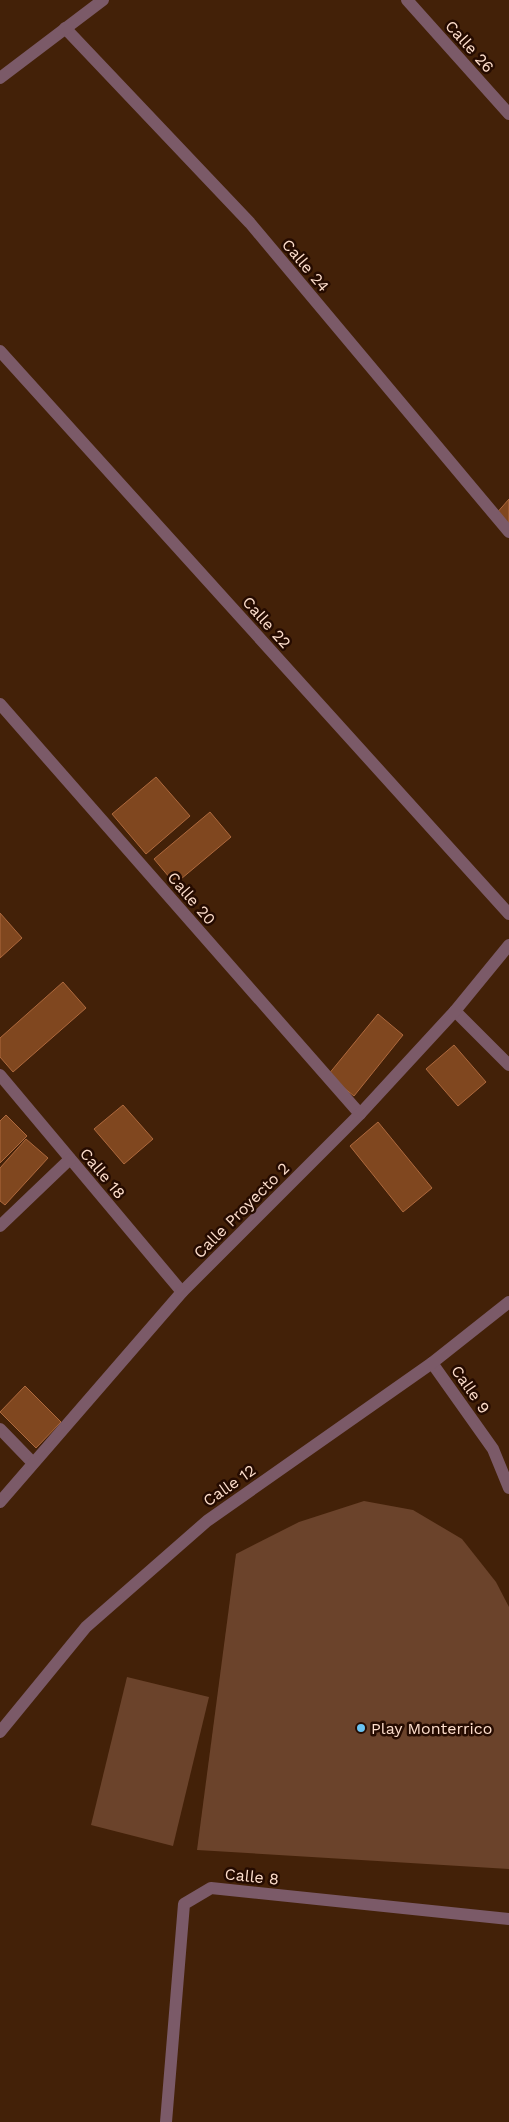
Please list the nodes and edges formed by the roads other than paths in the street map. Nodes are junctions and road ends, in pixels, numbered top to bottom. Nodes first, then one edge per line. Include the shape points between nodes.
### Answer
1 (103, 0) edge
2 (407, 0) edge
3 (66, 28) junction
4 (0, 78) edge
5 (509, 114) edge
6 (0, 351) edge
7 (509, 532) edge
8 (0, 704) edge
9 (509, 914) edge
10 (509, 945) edge
11 (455, 1011) junction
12 (509, 1065) edge
13 (0, 1075) edge
14 (360, 1114) junction
15 (70, 1159) junction
16 (0, 1226) edge
17 (182, 1292) junction
18 (509, 1302) edge
19 (432, 1363) junction
20 (0, 1429) edge
21 (33, 1463) junction
22 (509, 1488) edge
23 (0, 1502) edge
24 (0, 1732) edge
25 (509, 1919) edge
26 (166, 2122) edge

1 - 3 street
2 - 5 street, Calle 26
3 - 4 street
3 - 7 street, Calle 24 via 250,223
6 - 9 street, Calle 22
8 - 14 street, Calle 20
10 - 11 street, Calle Proyecto 2
11 - 12 street
11 - 14 street, Calle Proyecto 2
13 - 15 street, Calle 18
14 - 17 street, Calle Proyecto 2
15 - 16 street
15 - 17 street, Calle 18
17 - 21 street, Calle Proyecto 2
18 - 19 street, Calle 12
19 - 22 street, Calle 9 via 493,1449
19 - 24 street, Calle 12 via 207,1521 86,1627
20 - 21 street
21 - 23 street, Calle Proyecto 2
25 - 26 street, Calle 8 via 211,1888 184,1904

